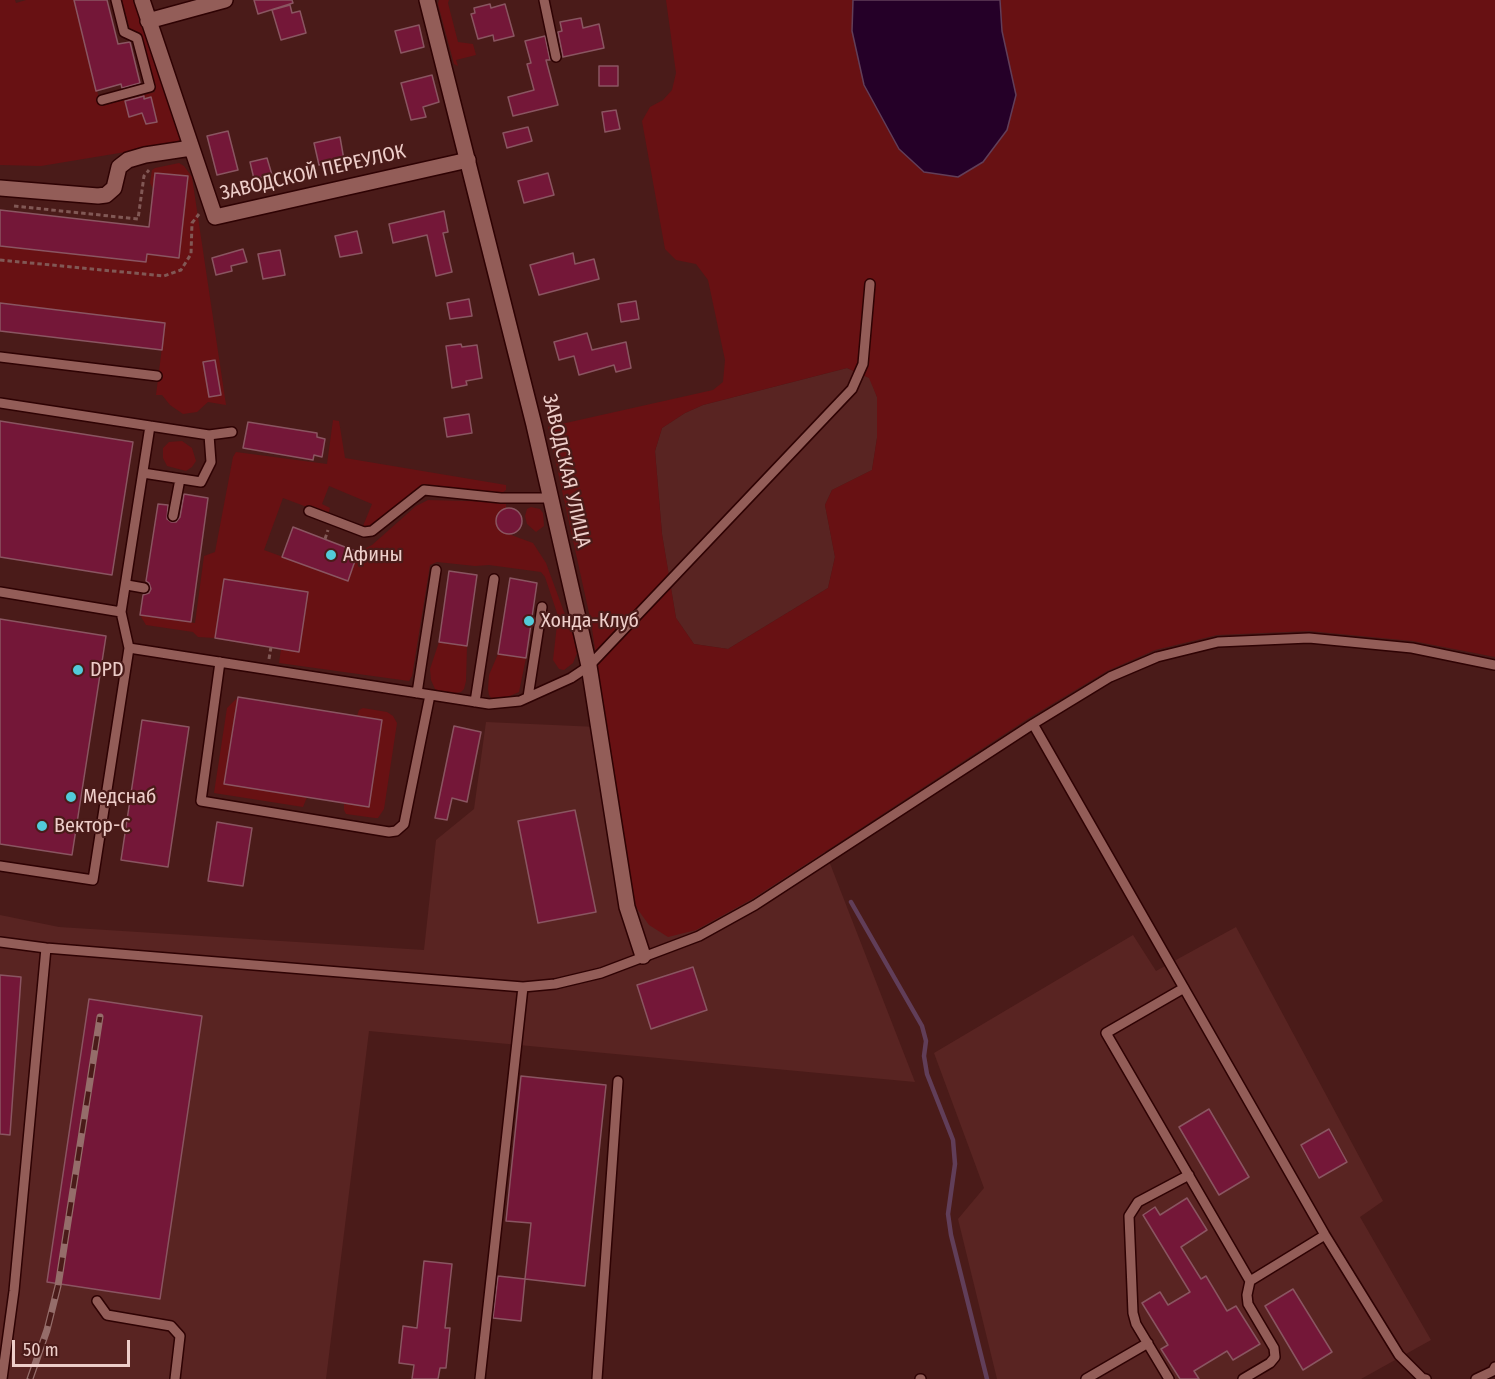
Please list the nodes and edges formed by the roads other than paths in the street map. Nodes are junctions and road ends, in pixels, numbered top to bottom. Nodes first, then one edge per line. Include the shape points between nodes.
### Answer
1 (116, 0) edge
2 (142, 0) edge
3 (225, 0) edge
4 (427, 0) edge
5 (544, 0) edge
6 (148, 21) junction
7 (556, 57) dead end
8 (102, 100) dead end
9 (190, 148) junction
10 (468, 160) junction
11 (0, 188) edge
12 (870, 284) dead end
13 (0, 357) edge
14 (157, 376) dead end
15 (0, 403) edge
16 (150, 426) junction
17 (232, 432) dead end
18 (208, 435) junction
19 (143, 473) junction
20 (180, 479) junction
21 (551, 498) junction
22 (309, 511) dead end
23 (173, 516) dead end
24 (436, 570) dead end
25 (494, 579) dead end
26 (127, 585) junction
27 (144, 588) dead end
28 (0, 592) edge
29 (542, 607) dead end
30 (122, 612) junction
31 (129, 648) junction
32 (220, 662) junction
33 (1495, 665) edge
34 (589, 666) junction
35 (417, 693) junction
36 (430, 695) junction
37 (528, 697) junction
38 (475, 702) junction
39 (1033, 724) junction
40 (0, 866) edge
41 (0, 942) edge
42 (46, 948) junction
43 (643, 956) junction
44 (523, 987) junction
45 (1184, 988) junction
46 (618, 1081) dead end
47 (1189, 1176) junction
48 (1325, 1235) junction
49 (1250, 1281) junction
50 (97, 1301) dead end
51 (1148, 1343) junction
52 (1495, 1367) edge
53 (2, 1379) edge
54 (175, 1379) edge
55 (480, 1379) edge
56 (597, 1379) edge
57 (1086, 1379) edge
58 (1169, 1379) edge
59 (1243, 1379) edge
60 (1426, 1379) edge
61 (1476, 1379) edge

1 - 8 lane via 124,32 137,38 150,87
2 - 6 street, ЗАВОДСКОЙ ПЕРЕУЛОК
3 - 6 street
4 - 10 street, ЗАВОДСКАЯ УЛИЦА
5 - 7 lane
6 - 9 street, ЗАВОДСКОЙ ПЕРЕУЛОК
9 - 10 street, ЗАВОДСКОЙ ПЕРЕУЛОК via 215,217
9 - 11 street via 128,160 119,167 114,188 106,195
10 - 21 street, ЗАВОДСКАЯ УЛИЦА
12 - 34 lane via 863,364 852,389
13 - 14 lane
15 - 16 lane
16 - 18 lane
16 - 19 lane
17 - 18 lane
18 - 20 lane via 211,462 201,482
19 - 20 lane
19 - 26 lane
20 - 23 lane
21 - 22 lane via 501,498 424,490 372,531 364,532
21 - 34 street, ЗАВОДСКАЯ УЛИЦА
24 - 35 lane
25 - 38 lane
26 - 27 lane
26 - 30 lane
28 - 30 lane
29 - 37 lane
30 - 31 lane
31 - 32 lane
31 - 40 lane via 93,880
32 - 35 lane
32 - 36 lane via 201,801 389,832 404,824
33 - 39 lane via 1412,648 1309,638 1218,642 1157,657 1110,677
34 - 37 lane
34 - 43 street, ЗАВОДСКАЯ УЛИЦА via 627,907
35 - 36 lane
36 - 38 lane
37 - 38 lane via 505,704
39 - 43 lane via 755,905 699,936
39 - 45 lane
41 - 42 lane
42 - 44 lane
42 - 53 lane
43 - 44 lane via 592,975
44 - 55 lane
45 - 47 lane via 1106,1033
45 - 48 lane
46 - 56 lane
47 - 49 lane
47 - 51 lane via 1138,1202 1129,1216 1133,1313
48 - 49 lane
48 - 60 lane via 1399,1355
49 - 59 lane via 1248,1304 1274,1348 1275,1357
50 - 54 lane via 107,1315 171,1326 180,1336
51 - 57 lane
51 - 58 lane
52 - 61 lane

